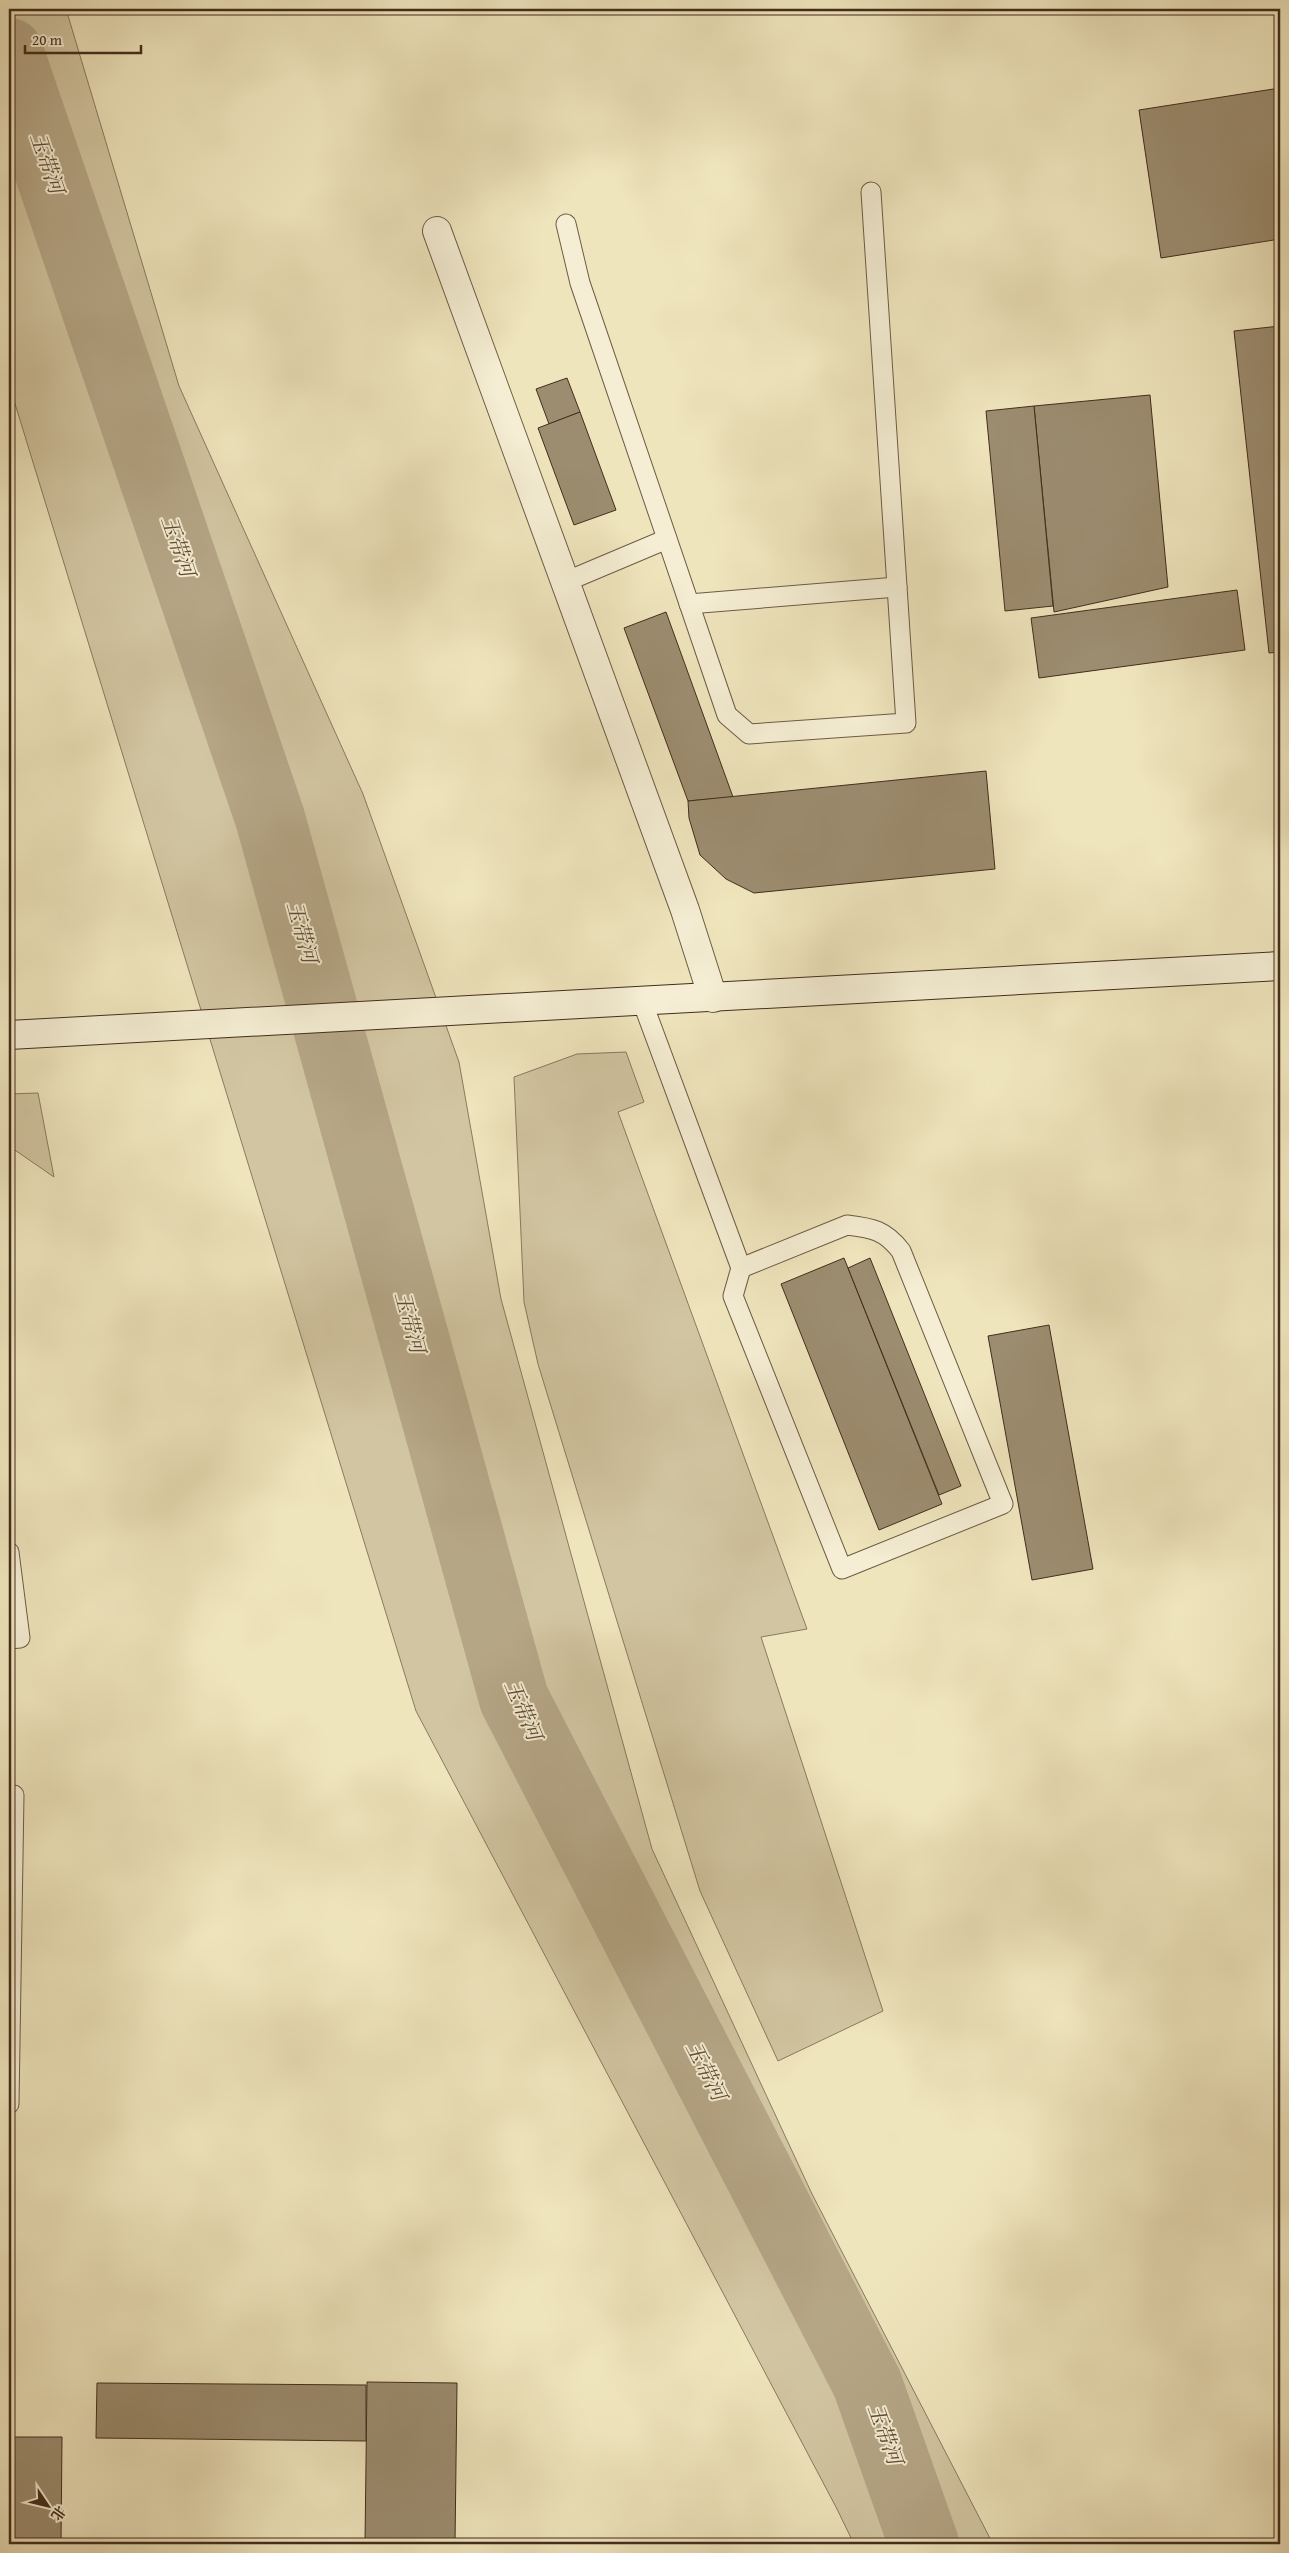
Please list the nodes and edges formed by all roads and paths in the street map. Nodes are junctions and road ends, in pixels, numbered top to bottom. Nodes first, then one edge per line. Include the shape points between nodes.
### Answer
1 (872, 192) dead end
2 (566, 224) dead end
3 (437, 231) dead end
4 (667, 539) junction
5 (565, 582) junction
6 (897, 587) junction
7 (689, 604) junction
8 (1280, 966) edge
9 (714, 998) junction
10 (642, 1002) junction
11 (9, 1035) edge
12 (741, 1268) junction
13 (9, 1552) edge
14 (9, 1639) edge
15 (14, 1795) dead end
16 (9, 2104) edge

1 - 6 lane
2 - 4 lane via 580,283
3 - 5 street
4 - 5 lane
4 - 7 lane
5 - 9 street
6 - 7 lane
6 - 7 lane via 906,723 749,734 727,714
8 - 9 street
9 - 10 street
10 - 11 street
10 - 12 lane
12 - 12 lane via 847,1225 878,1230 891,1238 901,1251 1003,1504 842,1569 733,1296
13 - 14 lane via 20,1638
15 - 16 lane

